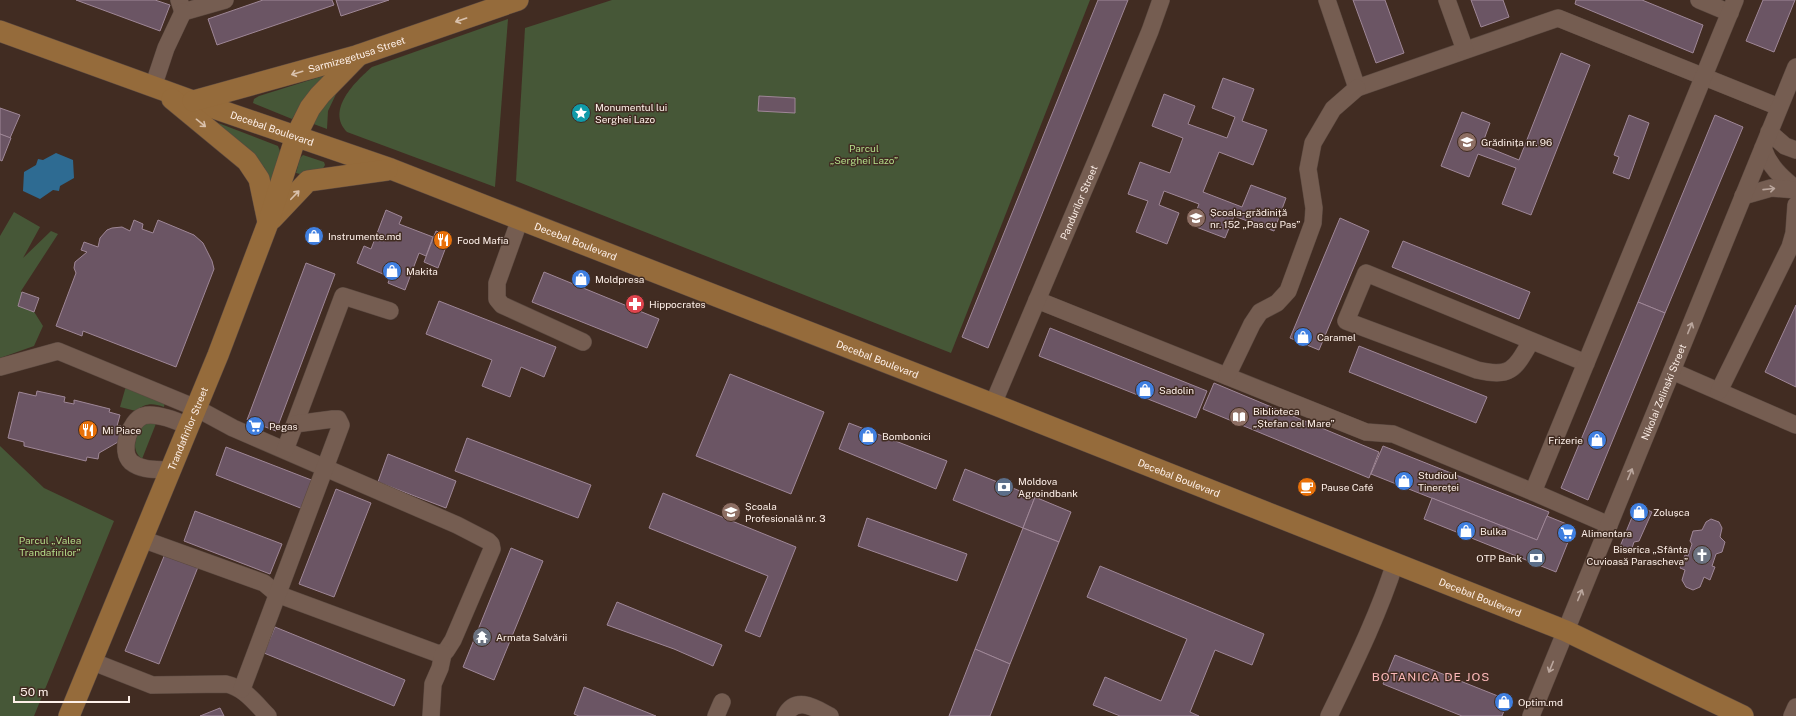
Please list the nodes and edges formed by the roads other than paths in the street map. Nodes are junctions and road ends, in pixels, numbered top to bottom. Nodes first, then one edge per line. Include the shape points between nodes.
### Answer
1 (225, 0) edge
2 (518, 0) edge
3 (1161, 0) edge
4 (1327, 0) edge
5 (1447, 0) edge
6 (1699, 0) edge
7 (496, 4) edge
8 (181, 6) edge
9 (1733, 7) edge
10 (0, 31) edge
11 (1464, 50) junction
12 (359, 55) junction
13 (1796, 67) edge
14 (1705, 77) junction
15 (157, 88) junction
16 (1357, 88) junction
17 (193, 102) junction
18 (1779, 107) junction
19 (296, 136) junction
20 (1766, 140) junction
21 (1796, 150) edge
22 (391, 169) junction
23 (1796, 189) edge
24 (1743, 196) junction
25 (1796, 205) edge
26 (520, 219) junction
27 (268, 223) junction
28 (1037, 300) junction
29 (390, 311) dead end
30 (583, 342) dead end
31 (1531, 342) junction
32 (1586, 362) junction
33 (0, 367) edge
34 (1672, 371) junction
35 (1227, 376) junction
36 (1719, 391) junction
37 (993, 404) junction
38 (192, 417) junction
39 (295, 424) junction
40 (1796, 425) edge
41 (285, 450) junction
42 (325, 467) junction
43 (170, 470) junction
44 (1533, 492) junction
45 (1609, 525) junction
46 (142, 538) junction
47 (1395, 563) junction
48 (277, 594) junction
49 (1566, 631) junction
50 (443, 654) junction
51 (91, 662) junction
52 (242, 689) junction
53 (1796, 707) edge
54 (69, 716) edge
55 (268, 716) edge
56 (431, 716) edge
57 (785, 716) edge
58 (830, 716) edge
59 (1329, 716) edge
60 (1531, 716) edge
61 (1743, 716) edge
62 (1792, 716) edge

1 - 8 street
2 - 7 main road, Sarmizegetusa Street
3 - 28 street, Pandurilor Street via 1150,32
4 - 16 street
5 - 11 street
6 - 9 street
7 -> 12 main road, Sarmizegetusa Street
8 - 15 street via 166,48
9 - 14 street
10 - 15 main road, Decebal Boulevard
11 - 14 street via 1558,18
11 - 16 street
12 -> 17 main road, Sarmizegetusa Street
12 - 19 main road, Trandafirilor Street via 320,95 310,108
13 - 18 street, Nikolai Zelinski Street
14 - 18 street
14 - 32 street
15 - 17 main road, Decebal Boulevard
15 -> 27 main road via 247,161 259,180
16 - 35 street via 1333,109 1313,143 1308,169 1314,208 1313,223 1288,291 1277,303 1260,312
17 - 19 main road, Decebal Boulevard
18 - 20 street, Nikolai Zelinski Street
19 - 22 main road, Decebal Boulevard
19 - 27 main road, Trandafirilor Street
20 - 21 street
20 - 23 street via 1772,167
20 - 24 street, Nikolai Zelinski Street
22 - 26 main road, Decebal Boulevard
27 -> 22 main road via 308,181
24 -> 23 street via 1770,188
34 -> 24 street, Nikolai Zelinski Street
25 - 36 street via 1790,247
26 - 30 street via 497,283 497,299 502,305
26 - 37 main road, Decebal Boulevard
27 - 38 main road, Trandafirilor Street
28 - 35 street
28 - 37 street, Pandurilor Street
29 - 39 street via 343,296
31 - 31 street via 1519,362 1508,371 1500,374 1488,373 1346,321 1366,273
31 - 32 street
32 - 44 street
33 - 38 street via 58,351
34 - 36 street
45 -> 34 street, Nikolai Zelinski Street
35 - 44 street via 1366,432 1393,434
36 - 40 street
37 - 47 main road, Decebal Boulevard
38 - 41 street via 233,428
38 - 43 main road, Trandafirilor Street
38 - 43 street via 169,418 148,415 134,424 126,449 131,461 144,469
39 - 41 street
39 - 42 street via 333,419 341,422 340,432
41 - 42 street
42 - 48 street
42 - 50 street via 457,525 491,544 492,549 453,640
43 - 46 main road, Trandafirilor Street
44 - 45 street
49 -> 45 street, Nikolai Zelinski Street
46 - 48 street via 264,583
46 - 51 main road, Trandafirilor Street
47 - 49 main road, Decebal Boulevard
47 - 59 street via 1368,635
48 - 50 street
48 - 52 street
49 -> 60 street, Nikolai Zelinski Street
49 - 61 main road, Decebal Boulevard
50 - 56 street via 433,684
51 - 52 street via 152,685 226,684
51 - 54 main road, Trandafirilor Street
52 - 55 street
53 - 62 street
57 - 58 street via 788,710 807,704

